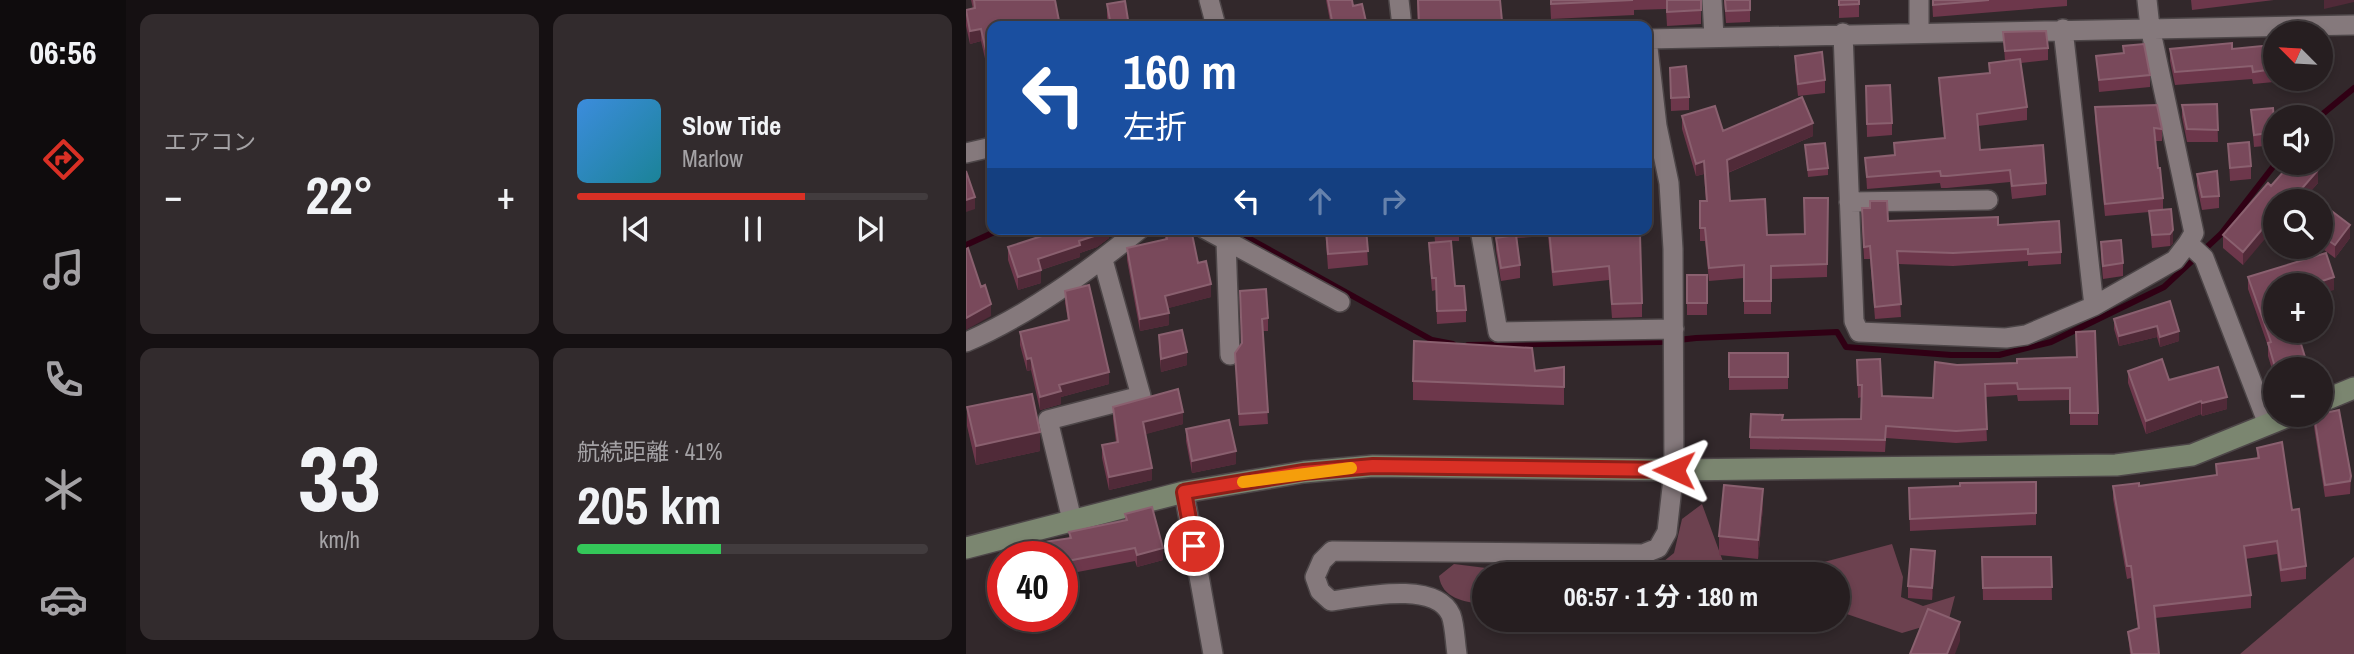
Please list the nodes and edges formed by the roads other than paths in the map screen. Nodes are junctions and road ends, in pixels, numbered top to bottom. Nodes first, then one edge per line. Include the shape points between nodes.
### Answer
1 (1209, 0) edge
2 (1399, 0) edge
3 (1712, 0) edge
4 (1919, 0) edge
5 (2147, 0) edge
6 (1215, 21) edge
7 (1401, 21) edge
8 (2354, 25) edge
9 (2150, 27) junction
10 (2063, 29) junction
11 (1919, 31) junction
12 (1843, 33) junction
13 (1714, 37) junction
14 (1652, 39) edge
15 (1652, 82) edge
16 (987, 148) edge
17 (966, 153) edge
18 (1988, 200) dead end
19 (1849, 202) junction
20 (1133, 235) edge
21 (1216, 235) edge
22 (1481, 235) edge
23 (1226, 241) junction
24 (2188, 243) junction
25 (1102, 260) junction
26 (1340, 302) dead end
27 (2094, 306) junction
28 (1674, 329) junction
29 (966, 342) edge
30 (1230, 355) dead end
31 (2354, 388) edge
32 (2333, 397) edge
33 (2263, 411) edge
34 (2263, 426) edge
35 (1674, 470) junction
36 (1184, 492) junction
37 (1072, 520) junction
38 (966, 548) edge
39 (1213, 654) edge
40 (1457, 654) edge

1 - 6 street
2 - 7 street
3 - 13 street
4 - 11 street
5 - 9 street
8 - 9 street
9 - 10 street
9 - 24 street via 2194,233
10 - 11 street
10 - 27 street
11 - 12 street
12 - 13 street
12 - 19 street
13 - 14 street
15 - 28 street via 1669,183
16 - 17 street
18 - 19 street
19 - 27 street via 1854,321 1859,332 2006,338 2026,335
20 - 25 street
21 - 23 street
22 - 28 street via 1497,332
23 - 26 street
23 - 30 street
24 - 27 street via 2175,260
24 - 33 street via 2204,258
25 - 29 street via 997,329
25 - 37 street via 1141,396 1048,420
28 - 35 street
31 - 32 street
34 - 35 street via 2192,455 2116,465
35 - 36 street via 1373,466
35 - 40 street via 1667,532 1658,548 1643,554 1332,551 1322,561 1315,577 1320,591 1331,601 1409,592 1439,601 1451,615
36 - 37 street
36 - 39 street
37 - 38 street

